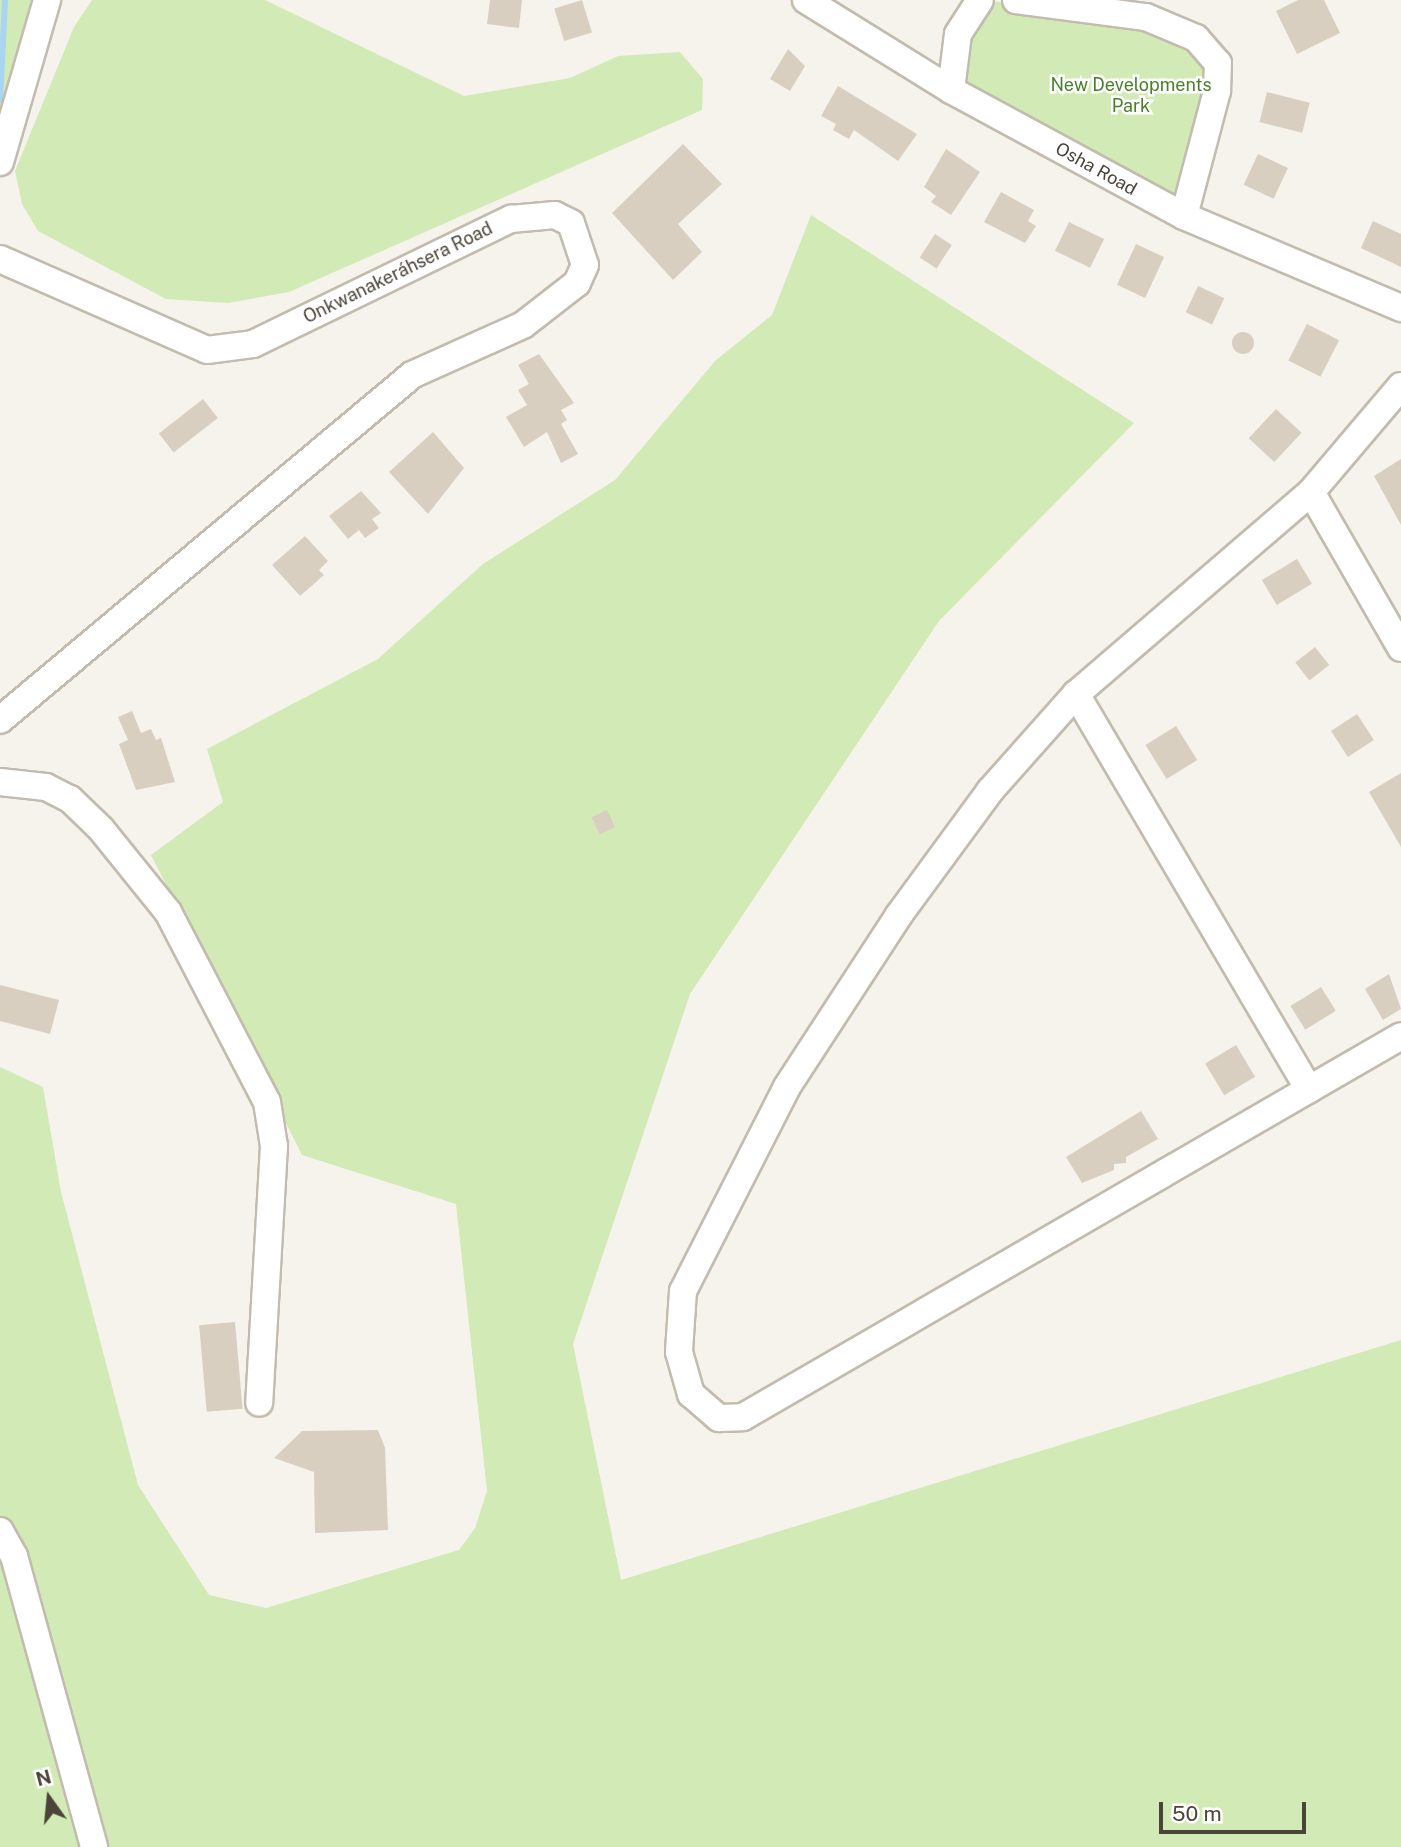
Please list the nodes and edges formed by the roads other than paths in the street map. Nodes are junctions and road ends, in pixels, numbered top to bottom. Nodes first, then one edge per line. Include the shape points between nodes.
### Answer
1 (47, 0) edge
2 (806, 0) edge
3 (980, 0) edge
4 (1016, 0) edge
5 (951, 90) junction
6 (0, 162) edge
7 (1184, 216) junction
8 (0, 259) edge
9 (1401, 308) edge
10 (1401, 386) edge
11 (1311, 492) junction
12 (1401, 648) edge
13 (1076, 694) junction
14 (0, 720) edge
15 (0, 782) edge
16 (1401, 1036) edge
17 (1309, 1089) junction
18 (259, 1403) dead end
19 (0, 1531) edge
20 (94, 1847) edge

1 - 6 street
2 - 5 street, Osha Road
3 - 5 street via 958,34
4 - 7 street via 1146,16 1196,38 1218,63 1217,91
5 - 7 street, Osha Road
7 - 9 street, Osha Road
8 - 14 street, Onkwanakeráhsera Road via 207,350 253,344 511,219 555,215 571,223 585,265 577,283 523,325 412,375
10 - 11 street
11 - 12 street
11 - 13 street
13 - 17 street
13 - 17 street via 990,791 899,915 788,1087 683,1291 679,1352 691,1394 719,1418 743,1417
15 - 18 street via 46,787 70,799 101,829 169,912 267,1102 274,1146
16 - 17 street
19 - 20 street via 14,1556

